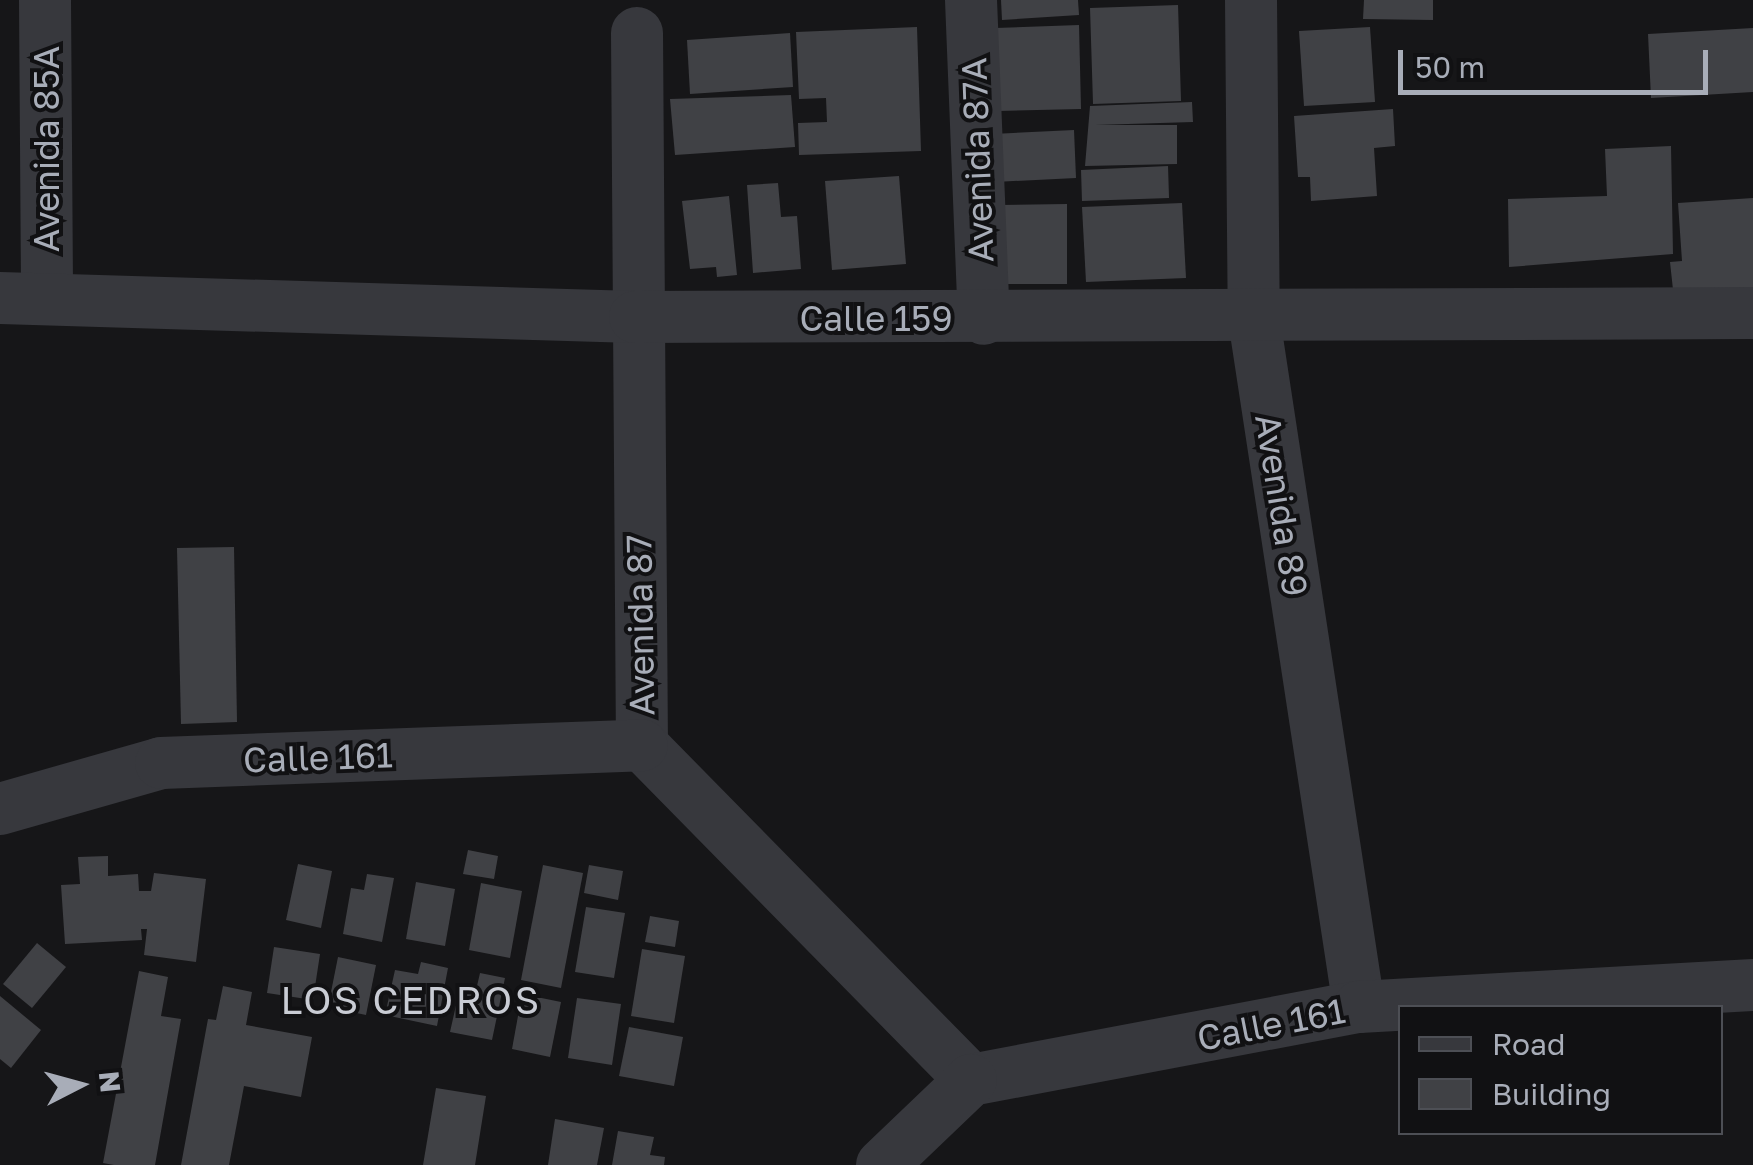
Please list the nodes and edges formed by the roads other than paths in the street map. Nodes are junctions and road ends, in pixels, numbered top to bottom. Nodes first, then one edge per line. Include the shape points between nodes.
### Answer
1 (970, 0) edge
2 (1251, 0) edge
3 (45, 1) edge
4 (637, 33) dead end
5 (24, 297) edge
6 (1753, 313) edge
7 (635, 317) junction
8 (984, 319) junction
9 (1254, 319) junction
10 (642, 745) junction
11 (0, 808) edge
12 (1753, 985) edge
13 (1359, 1007) junction
14 (972, 1080) junction
15 (882, 1165) edge

1 - 8 street, Avenida 87A
2 - 9 street, Avenida 89
3 - 5 street, Avenida 85A
4 - 7 street, Avenida 87
5 - 7 street, Calle 159
6 - 9 street, Calle 159
7 - 8 street, Calle 159
7 - 10 street, Avenida 87
8 - 9 street, Calle 159
9 - 13 street, Avenida 89
10 - 11 street, Calle 161 via 161,763
10 - 14 street, Avenida 87
12 - 13 street, Calle 161
13 - 14 street, Calle 161
14 - 15 street

